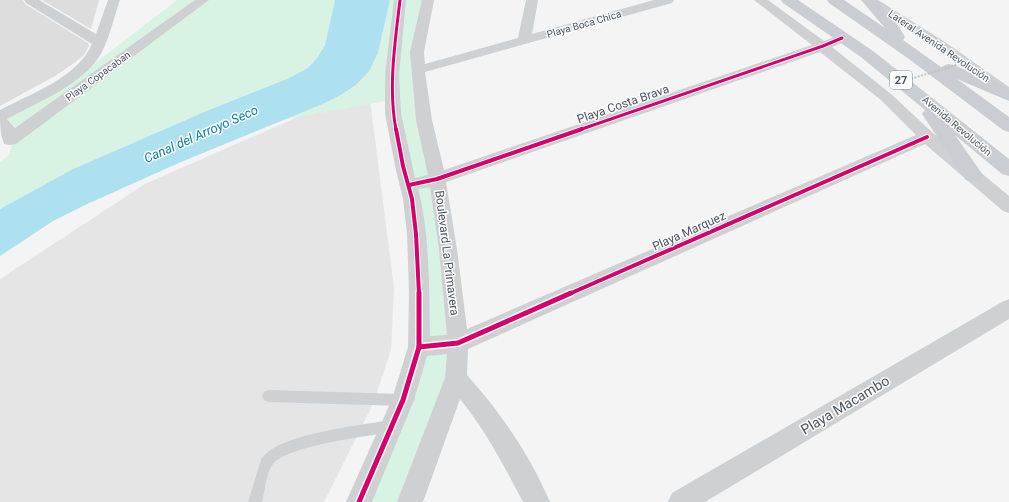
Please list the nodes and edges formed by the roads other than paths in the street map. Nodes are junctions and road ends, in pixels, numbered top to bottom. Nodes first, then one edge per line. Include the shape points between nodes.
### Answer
1 (30, 0) edge
2 (114, 0) edge
3 (204, 0) edge
4 (400, 0) edge
5 (428, 0) edge
6 (532, 0) edge
7 (668, 0) edge
8 (760, 0) edge
9 (788, 0) edge
10 (834, 0) edge
11 (868, 0) edge
12 (826, 27) junction
13 (807, 34) junction
14 (842, 38) junction
15 (524, 41) junction
16 (99, 42) junction
17 (823, 46) junction
18 (900, 46) junction
19 (916, 56) junction
20 (418, 70) junction
21 (916, 92) junction
22 (1009, 95) edge
23 (0, 116) edge
24 (0, 121) edge
25 (1009, 126) edge
26 (927, 137) junction
27 (2, 151) dead end
28 (1009, 169) edge
29 (973, 176) junction
30 (437, 179) junction
31 (409, 185) junction
32 (1009, 206) edge
33 (1009, 308) edge
34 (458, 343) junction
35 (419, 347) junction
36 (456, 378) junction
37 (268, 396) dead end
38 (403, 400) junction
39 (392, 426) junction
40 (255, 502) edge
41 (359, 502) edge
42 (410, 502) edge
43 (537, 502) edge
44 (681, 502) edge

1 - 16 street
2 - 16 street
3 - 24 street, Playa Copacaban via 10,140 7,128
3 - 27 street
4 - 31 street via 392,75 393,113
5 - 20 street, Boulevard La Primavera via 417,52
6 - 15 street
7 - 15 street, Playa Boca Chica
8 - 13 street
9 - 12 main road, Avenida Revolución / 27
10 - 18 main road, 27
11 - 18 main road via 891,25
11 - 22 street, Lateral Avenida Revolución via 940,45
12 - 13 street
12 - 14 main road, Avenida Revolución / 27
13 - 17 street
14 - 17 street, Playa Costa Brava
14 - 21 main road, Avenida Revolución / 27
15 - 20 street, Playa Boca Chica
16 - 23 street via 93,56 74,75
17 - 26 street via 886,97
17 - 30 street, Playa Costa Brava
18 - 19 main road, 27
19 - 22 main road
19 - 25 main road, 27
20 - 30 street, Boulevard La Primavera via 424,120
21 - 28 main road, Avenida Revolución / 27
21 - 29 main road
26 - 29 street
26 - 34 street, Playa Marquez
29 - 32 street
30 - 31 street, Playa Costa Brava
30 - 34 street, Boulevard La Primavera via 448,249
31 - 35 street via 416,234
33 - 44 street, Playa Macambo
34 - 35 street, Playa Marquez
34 - 36 street, Boulevard La Primavera
35 - 38 street
36 - 42 street, Boulevard La Primavera
36 - 43 street via 484,411 505,442
37 - 38 lane
38 - 39 street
39 - 40 lane via 293,445 276,452 268,460
39 - 41 street

